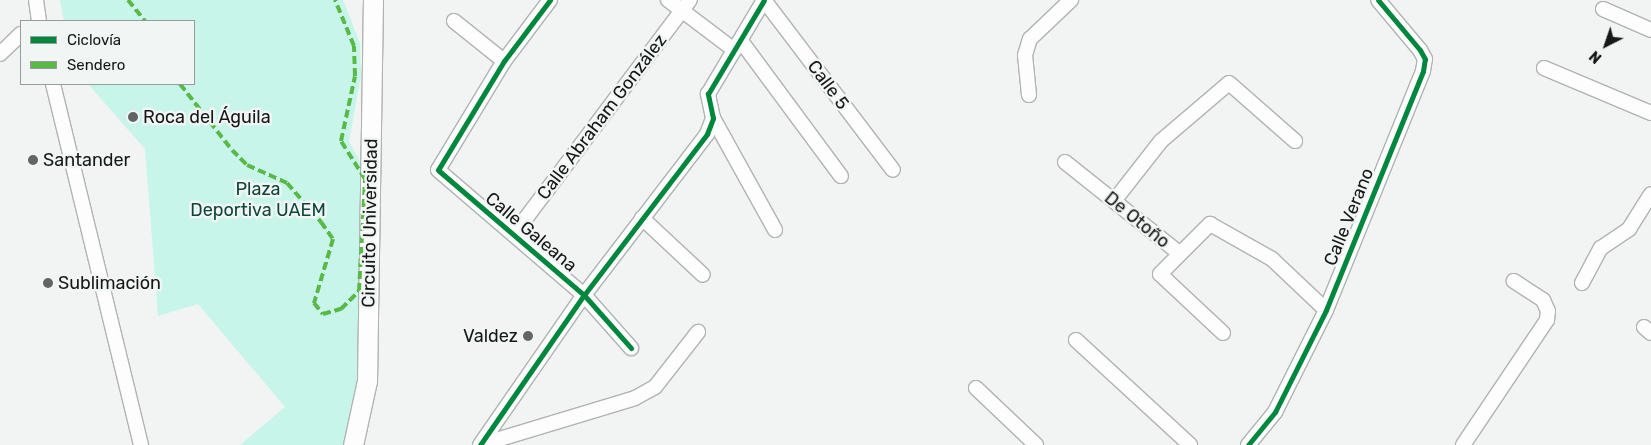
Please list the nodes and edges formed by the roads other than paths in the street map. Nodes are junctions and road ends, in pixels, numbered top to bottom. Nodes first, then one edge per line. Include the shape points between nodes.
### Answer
1 (36, 0) edge
2 (373, 0) edge
3 (550, 0) edge
4 (668, 0) edge
5 (764, 0) edge
6 (1071, 0) edge
7 (1378, 0) edge
8 (686, 5) edge
9 (1603, 9) dead end
10 (38, 20) edge
11 (454, 22) dead end
12 (1651, 30) edge
13 (20, 35) edge
14 (738, 45) junction
15 (0, 54) edge
16 (504, 61) junction
17 (1544, 68) dead end
18 (52, 85) edge
19 (1029, 95) dead end
20 (1651, 113) edge
21 (713, 118) junction
22 (1295, 141) dead end
23 (1065, 162) dead end
24 (893, 170) dead end
25 (841, 176) dead end
26 (1651, 194) edge
27 (1114, 201) junction
28 (642, 218) junction
29 (775, 230) dead end
30 (514, 234) junction
31 (1179, 253) junction
32 (703, 274) dead end
33 (1514, 281) dead end
34 (1582, 283) dead end
35 (584, 295) junction
36 (1326, 310) junction
37 (698, 332) dead end
38 (1223, 333) dead end
39 (1076, 340) dead end
40 (631, 348) dead end
41 (976, 388) dead end
42 (486, 443) edge
43 (1032, 444) edge
44 (141, 445) edge
45 (353, 445) edge
46 (1190, 445) edge
47 (1248, 445) edge
48 (1463, 445) edge

1 - 10 street
2 - 45 street, Circuito Universidad via 367,381
3 - 16 street
4 - 8 street
5 - 14 street
5 - 24 street, Calle 5
6 - 19 street via 1030,39 1025,55
7 - 36 street, Calle Verano via 1420,50 1425,60 1424,71
8 - 14 street
8 - 30 street, Calle Abraham González
9 - 12 street
11 - 16 street
13 - 15 street
14 - 21 street via 708,94
14 - 25 street
16 - 30 street, Calle Galeana via 438,170
17 - 20 street
18 - 44 street
21 - 28 street via 707,134
21 - 29 street
22 - 27 street via 1229,83 1161,141
23 - 27 street, De Otoño
26 - 34 street via 1629,229 1601,248
27 - 31 street, De Otoño
28 - 32 street
28 - 35 street
30 - 35 street, Calle Galeana
31 - 36 street, De Otoño via 1210,224 1272,259
31 - 38 street via 1160,274
33 - 48 street via 1543,300 1548,311 1547,320
35 - 40 street, Calle Galeana
35 - 42 street
36 - 47 street, Calle Verano via 1275,412
37 - 42 street via 655,387 635,398
39 - 46 street
41 - 43 street

